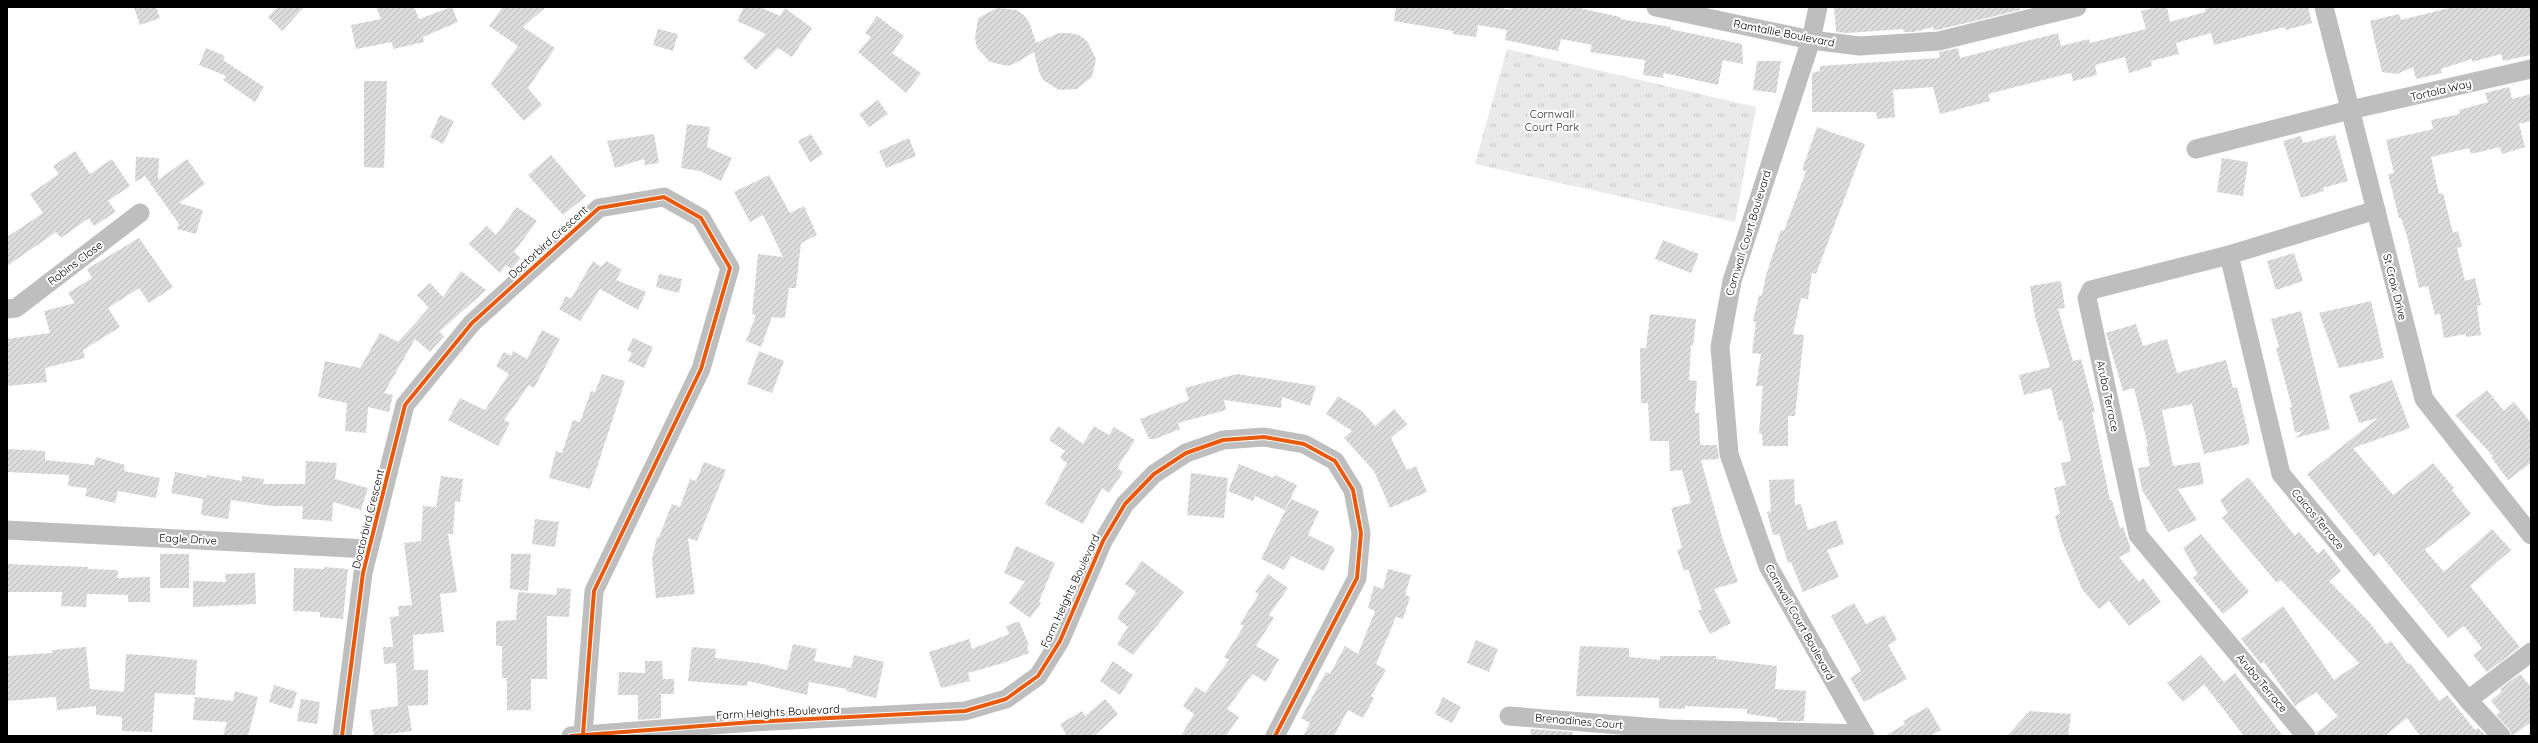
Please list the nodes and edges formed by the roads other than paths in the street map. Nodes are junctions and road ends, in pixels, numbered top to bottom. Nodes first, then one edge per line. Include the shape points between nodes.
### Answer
1 (1656, 7) edge
2 (1818, 7) edge
3 (2077, 7) edge
4 (2324, 7) edge
5 (1811, 40) junction
6 (2531, 69) edge
7 (2350, 110) junction
8 (2196, 149) dead end
9 (2376, 210) junction
10 (140, 213) dead end
11 (2229, 255) junction
12 (7, 309) edge
13 (7, 530) edge
14 (2531, 535) edge
15 (369, 549) junction
16 (2531, 652) edge
17 (2468, 700) junction
18 (1509, 716) dead end
19 (753, 729) edge
20 (1668, 732) edge
21 (577, 735) edge
22 (1865, 735) edge
23 (342, 736) edge
24 (1275, 736) edge
25 (2306, 736) edge
26 (2501, 736) edge

1 - 5 street, Ramtallie Boulevard
2 - 5 street, Cornwall Court Boulevard
3 - 5 street, Ramtallie Boulevard via 1939,41 1860,46
4 - 7 street, St Croix Drive
5 - 22 street, Cornwall Court Boulevard via 1732,281 1720,347 1729,454 1768,566
6 - 7 street, Tortola Way
7 - 8 street, Tortola Way
7 - 9 street, St Croix Drive
9 - 11 street, Aruba Terrace
9 - 14 street, St Croix Drive via 2424,399
10 - 12 street, Robins Close via 16,308
11 - 17 street, Caicos Terrace via 2281,474
11 - 25 street, Aruba Terrace via 2091,290 2088,298 2138,535
13 - 15 street, Eagle Drive
15 - 21 street, Doctorbird Crescent via 406,405 472,323 599,208 664,197 701,218 730,268 701,369 594,591
15 - 23 street, Doctorbird Crescent via 363,573
16 - 17 street
17 - 26 street, Caicos Terrace
18 - 20 street, Brenadines Court
19 - 21 street, Farm Heights Boulevard
19 - 24 street, Farm Heights Boulevard via 965,711 1006,699 1038,676 1060,641 1102,540 1125,504 1154,474 1186,453 1223,440 1264,437 1304,444 1334,461 1353,490 1361,533 1357,578
20 - 22 street, Brenadines Court

